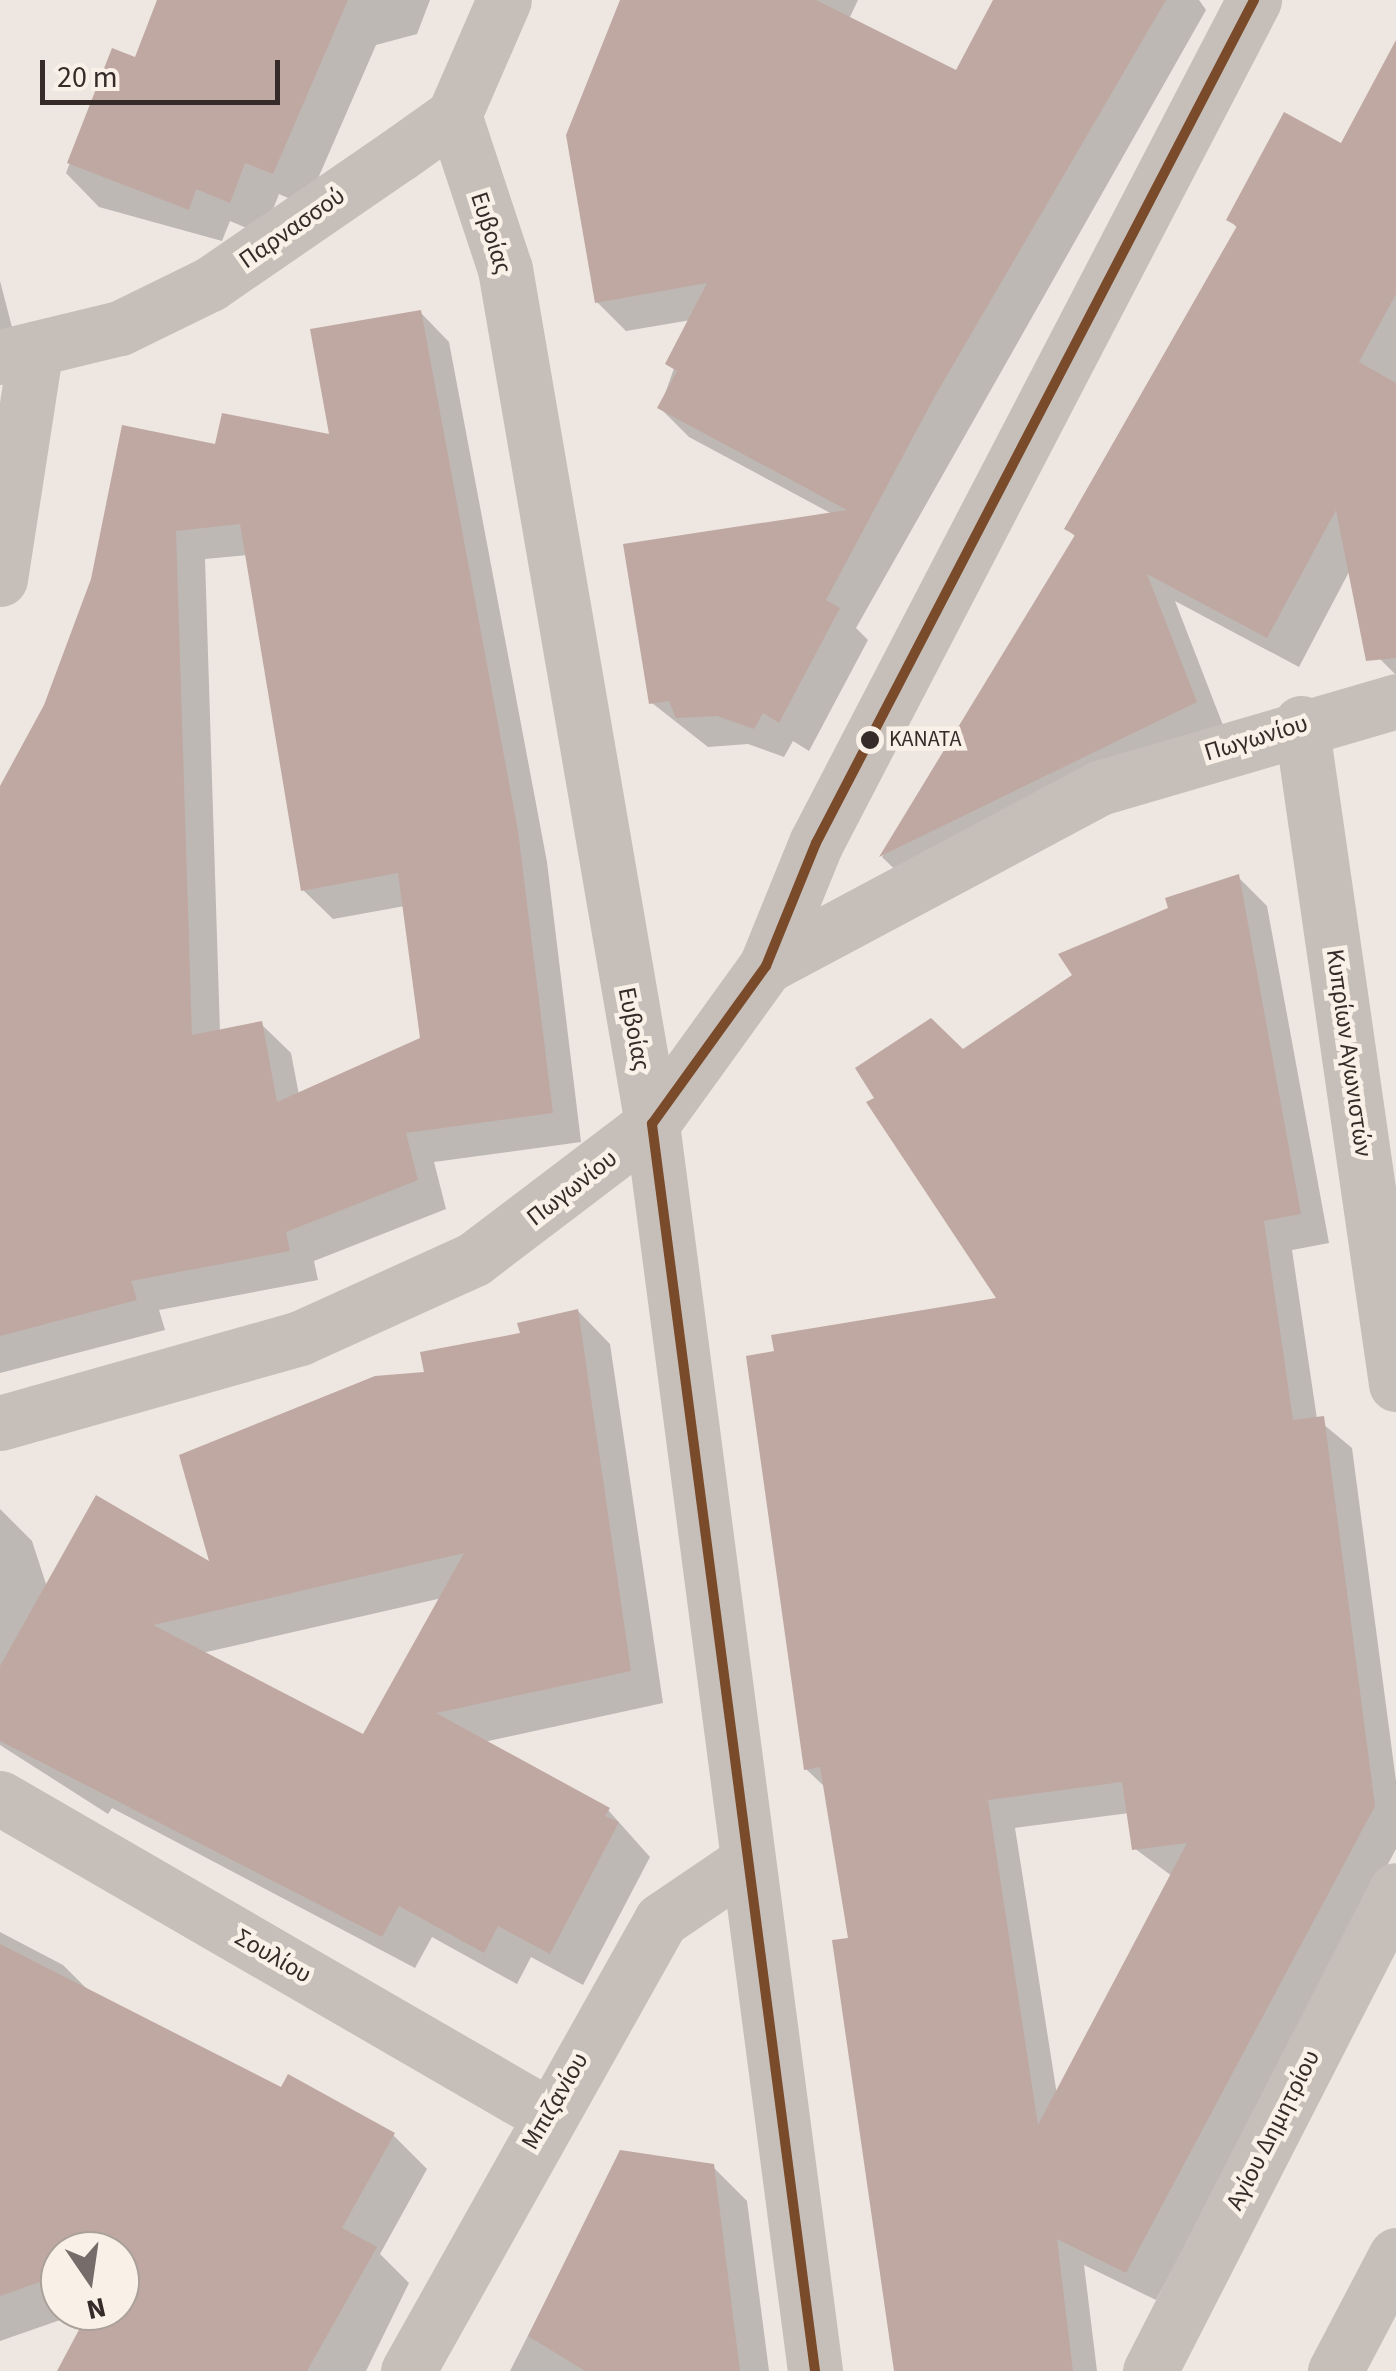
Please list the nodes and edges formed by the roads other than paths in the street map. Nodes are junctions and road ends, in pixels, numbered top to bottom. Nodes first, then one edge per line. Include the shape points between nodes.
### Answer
1 (504, 0) edge
2 (1254, 0) edge
3 (454, 115) junction
4 (18, 355) edge
5 (0, 579) edge
6 (1396, 701) edge
7 (1301, 722) junction
8 (766, 966) junction
9 (652, 1124) junction
10 (1396, 1384) edge
11 (0, 1423) edge
12 (0, 1798) edge
13 (742, 1865) junction
14 (1396, 1890) edge
15 (546, 2114) junction
16 (1396, 2255) edge
17 (408, 2371) edge
18 (815, 2371) edge
19 (1150, 2371) edge
20 (1335, 2371) edge

1 - 3 street
2 - 8 street via 816,842
3 - 4 street, Παρνασσού via 210,284 120,328
3 - 9 street, Ευβοίας via 505,269
4 - 5 street
6 - 7 street, Πωγωνίου
7 - 8 street, Πωγωνίου via 1099,788
7 - 10 street, Κυπρίων Αγωνιστών
8 - 9 street, Πωγωνίου
9 - 11 street, Πωγωνίου via 474,1259 300,1338
9 - 13 street, Ευβοίας
12 - 15 street, Σουλίου
13 - 15 street, Μπιζανίου via 660,1920
13 - 18 street, Ευβοίας
14 - 19 street, Αγίου Δημητρίου
15 - 17 street, Μπιζανίου
16 - 20 street

